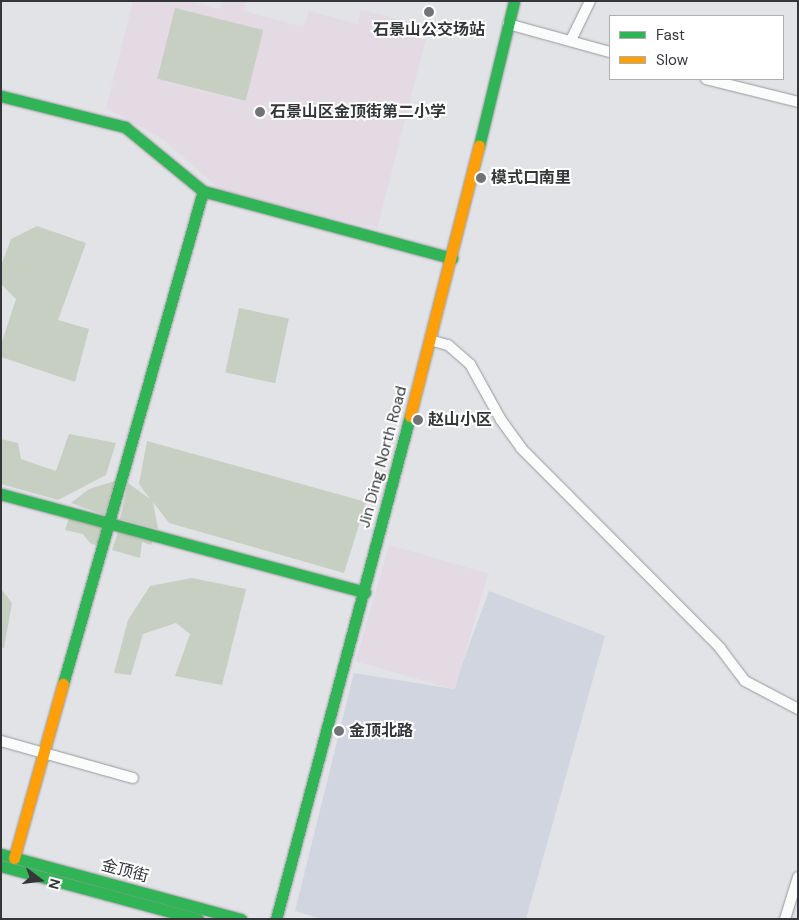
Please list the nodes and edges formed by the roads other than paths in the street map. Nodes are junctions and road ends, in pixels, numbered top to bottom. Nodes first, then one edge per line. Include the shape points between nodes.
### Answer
1 (514, 1) edge
2 (590, 1) edge
3 (508, 24) junction
4 (571, 40) junction
5 (609, 52) edge
6 (710, 80) edge
7 (1, 96) edge
8 (798, 102) edge
9 (203, 191) junction
10 (452, 258) junction
11 (430, 340) junction
12 (1, 494) edge
13 (110, 524) junction
14 (365, 592) junction
15 (798, 709) edge
16 (1, 740) edge
17 (43, 752) junction
18 (133, 778) dead end
19 (1, 854) edge
20 (14, 858) junction
21 (1, 866) edge
22 (798, 877) edge
23 (790, 917) edge
24 (198, 919) edge
25 (241, 919) edge
26 (276, 919) edge

1 - 3 street, Jin Ding North Road
2 - 4 street
3 - 4 street
3 - 10 street, Jin Ding North Road
4 - 5 street
6 - 8 street
7 - 9 street via 125,127
9 - 10 street
9 - 13 street
10 - 11 street, Jin Ding North Road
11 - 14 street, Jin Ding North Road
11 - 15 street via 448,345 470,364 500,420 521,448 720,648 745,681
12 - 13 street
13 - 14 street
13 - 17 street
14 - 26 street, Jin Ding North Road
16 - 17 street
17 - 18 street
17 - 20 street
19 - 20 street, 金顶街
20 - 25 street, 金顶街
21 - 24 street, 金顶街
22 - 23 street

